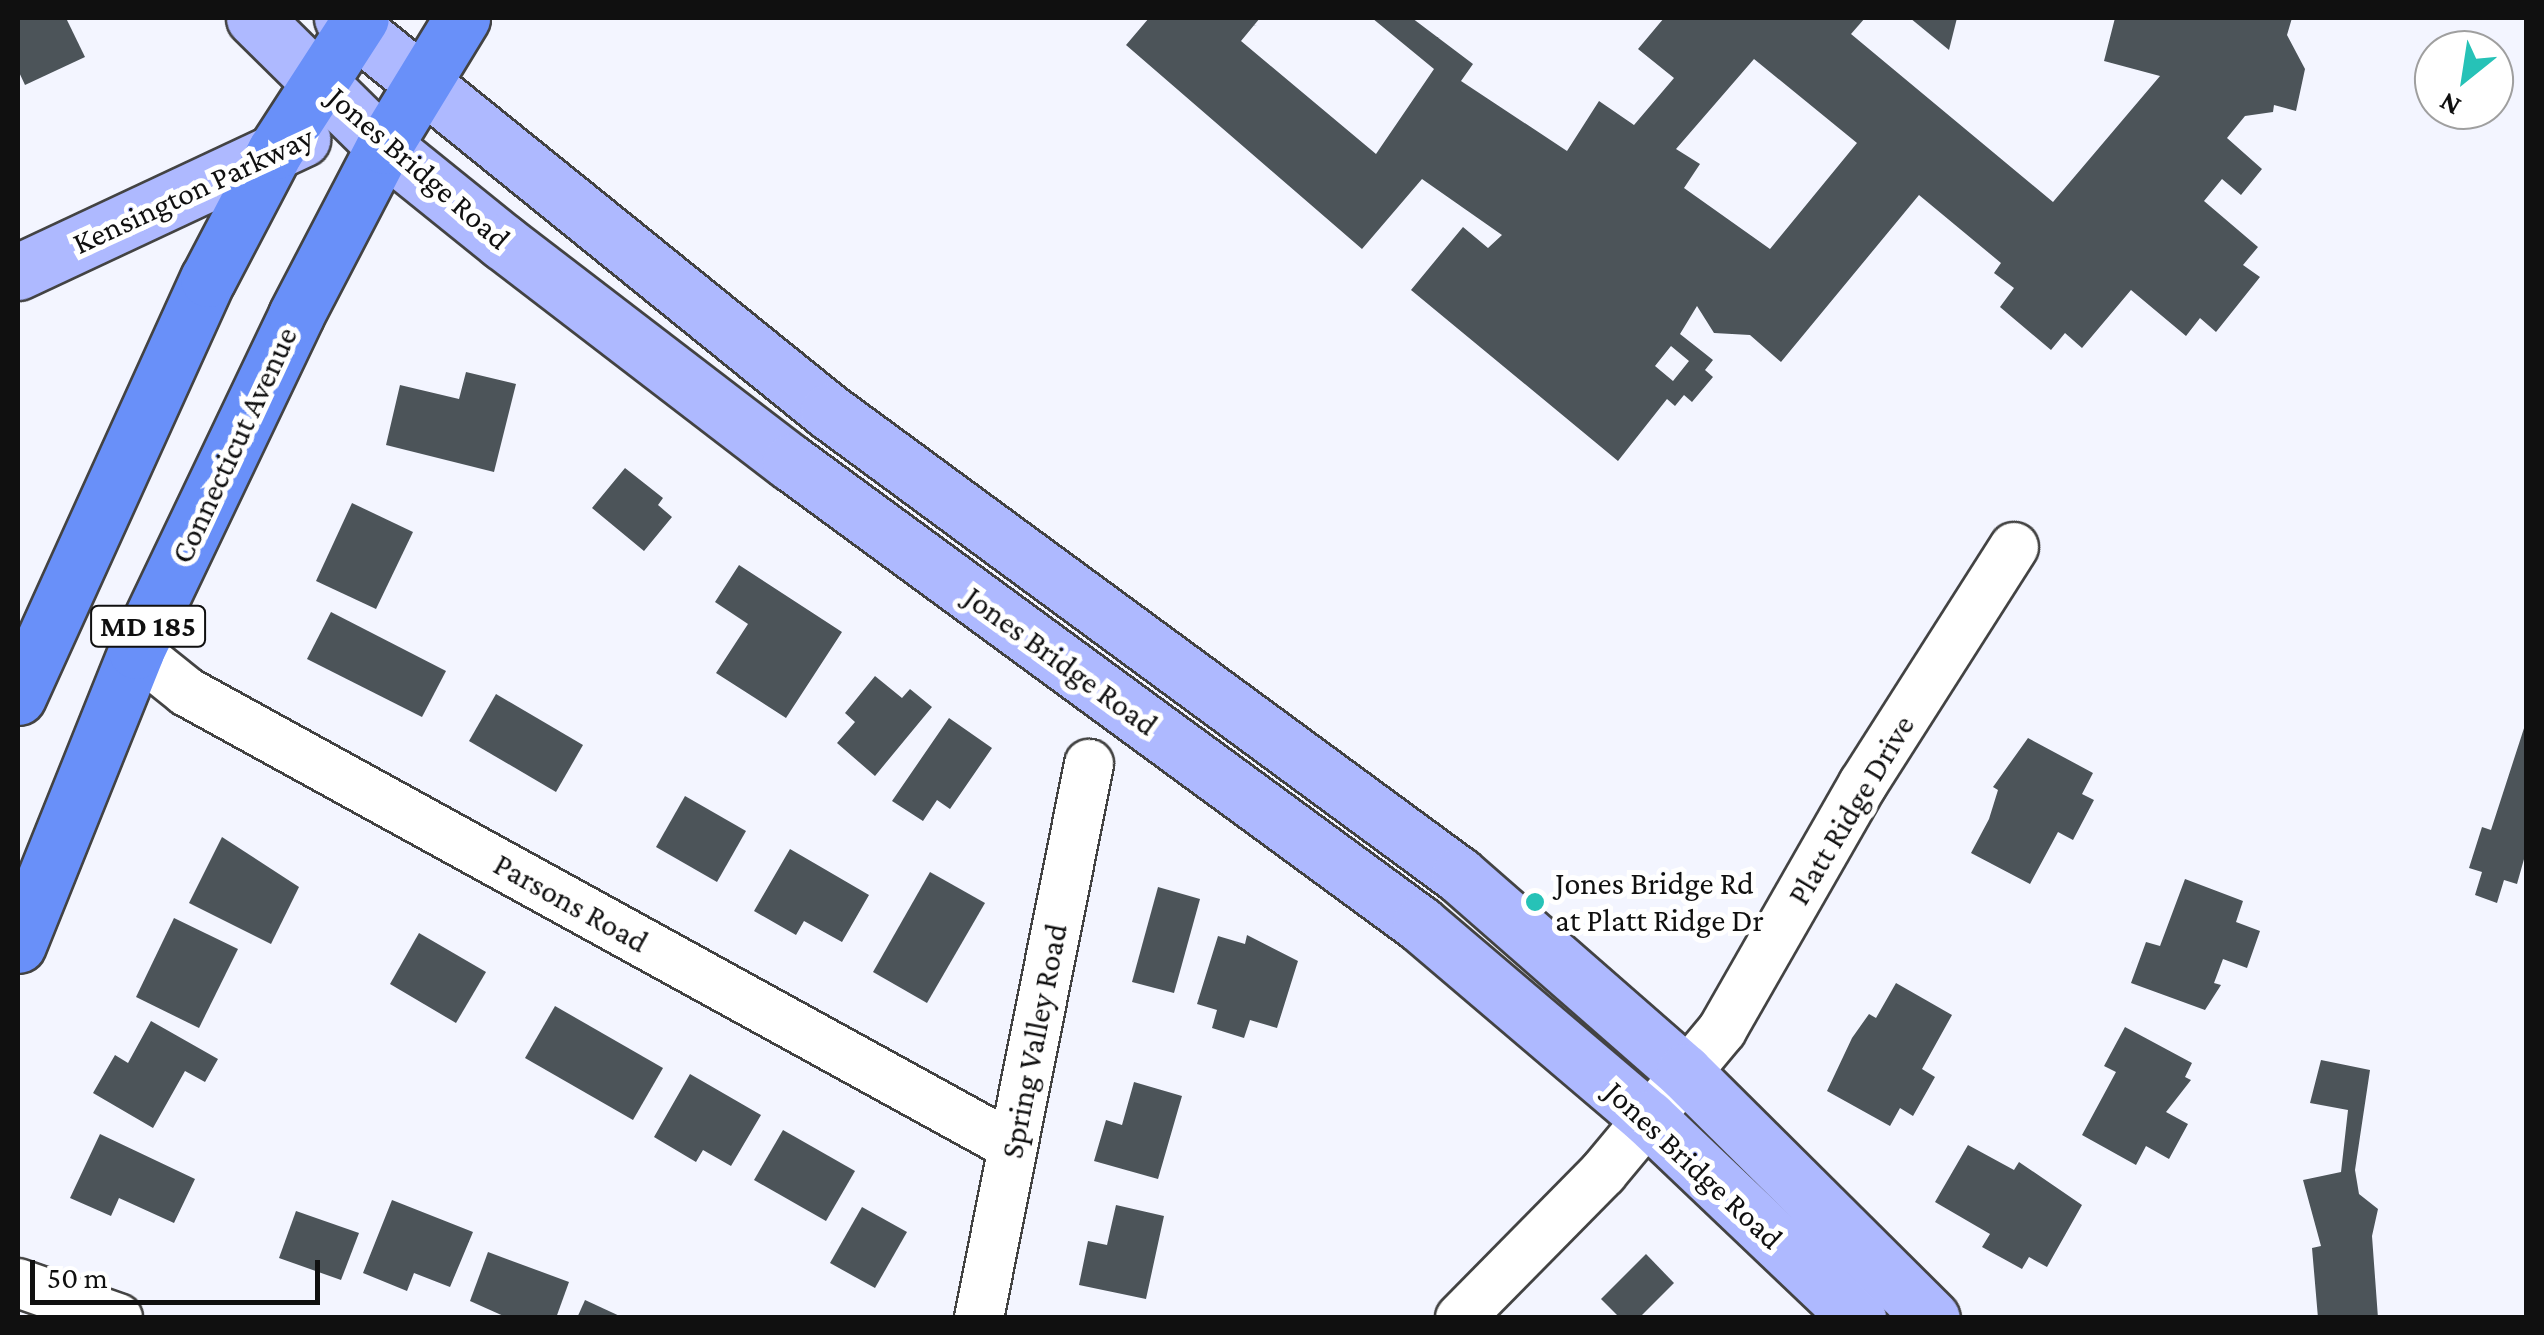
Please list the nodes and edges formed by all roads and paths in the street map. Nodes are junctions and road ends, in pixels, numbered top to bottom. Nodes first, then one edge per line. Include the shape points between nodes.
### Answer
1 (254, 18) edge
2 (462, 18) edge
3 (352, 21) edge
4 (423, 82) junction
5 (352, 114) junction
6 (274, 151) junction
7 (18, 272) edge
8 (2014, 546) dead end
9 (136, 652) junction
10 (18, 697) edge
11 (1090, 764) dead end
12 (18, 944) edge
13 (1684, 1072) junction
14 (1648, 1118) junction
15 (1012, 1146) junction
16 (18, 1283) edge
17 (118, 1318) edge
18 (978, 1318) edge
19 (1460, 1318) edge
20 (1858, 1318) edge
21 (1932, 1318) edge

1 - 5 main road, Jones Bridge Road
2 - 4 main road, Connecticut Avenue / MD 185
3 - 4 main road, Jones Bridge Road
3 - 5 main road, Connecticut Avenue / MD 185
4 - 5 main road, Connecticut Avenue / MD 185
4 - 13 main road, Jones Bridge Road via 828,411 1459,875
5 - 6 main road, Connecticut Avenue / MD 185
5 - 9 main road, Connecticut Avenue / MD 185
5 - 14 main road, Jones Bridge Road via 790,462 1420,924
6 - 7 main road, Kensington Parkway
6 - 10 main road, Connecticut Avenue / MD 185 via 200,296
8 - 13 street, Platt Ridge Drive via 1864,784 1722,1030
9 - 12 main road, Connecticut Avenue / MD 185
9 - 15 street, Parsons Road via 188,692
11 - 15 street, Spring Valley Road
13 - 14 street, Platt Ridge Drive
13 - 21 main road, Jones Bridge Road
14 - 19 street, Platt Ridge Drive
14 - 20 main road, Jones Bridge Road
15 - 18 street, Spring Valley Road
16 - 17 street

